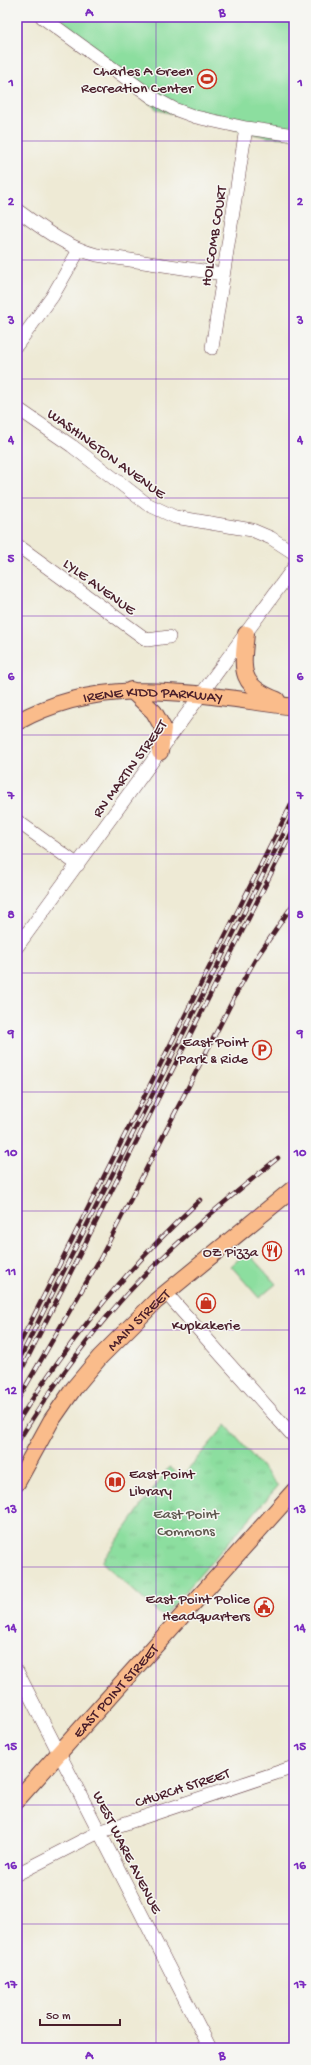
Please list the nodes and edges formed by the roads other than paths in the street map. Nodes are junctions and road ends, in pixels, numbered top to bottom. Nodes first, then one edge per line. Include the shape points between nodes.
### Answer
1 (42, 17) edge
2 (246, 128) junction
3 (294, 135) edge
4 (17, 210) edge
5 (79, 250) junction
6 (224, 274) junction
7 (17, 345) edge
8 (212, 348) dead end
9 (17, 408) edge
10 (17, 545) edge
11 (294, 553) edge
12 (294, 567) edge
13 (246, 634) junction
14 (169, 637) dead end
15 (131, 690) junction
16 (202, 695) junction
17 (294, 707) edge
18 (17, 722) edge
19 (160, 752) junction
20 (17, 821) edge
21 (78, 865) junction
22 (17, 948) edge
23 (294, 1188) edge
24 (166, 1292) junction
25 (294, 1437) edge
26 (17, 1483) edge
27 (294, 1491) edge
28 (17, 1671) edge
29 (59, 1753) junction
30 (294, 1767) edge
31 (17, 1800) edge
32 (99, 1832) junction
33 (17, 1874) edge
34 (210, 2048) edge

1 - 2 street via 152,97 196,117
2 - 3 street
2 - 6 street, HOLCOMB COURT
4 - 5 street via 57,239
5 - 6 street
5 - 7 street via 52,297
6 - 8 street, HOLCOMB COURT
9 - 11 street, WASHINGTON AVENUE via 72,446 147,504 175,518 252,530 271,538
10 - 14 street, LYLE AVENUE via 147,640
12 - 13 street, RN MARTIN STREET
13 - 16 street, RN MARTIN STREET
13 - 17 main road via 243,663 250,683 261,694
15 - 16 main road, IRENE KIDD PARKWAY
15 - 18 main road, IRENE KIDD PARKWAY via 65,701
15 - 19 main road via 154,712 163,728
16 - 17 main road, IRENE KIDD PARKWAY
16 - 19 street, RN MARTIN STREET
19 - 21 street, RN MARTIN STREET
20 - 21 street
21 - 22 street, RN MARTIN STREET
23 - 24 main road, MAIN STREET
24 - 25 street
24 - 26 main road, MAIN STREET via 127,1327 74,1388 51,1421
27 - 29 main road, EAST POINT STREET
28 - 29 street, WEST WARE AVENUE
29 - 31 main road, EAST POINT STREET
29 - 32 street, WEST WARE AVENUE
30 - 32 street, CHURCH STREET
32 - 33 street, CHURCH STREET
32 - 34 street, WEST WARE AVENUE

